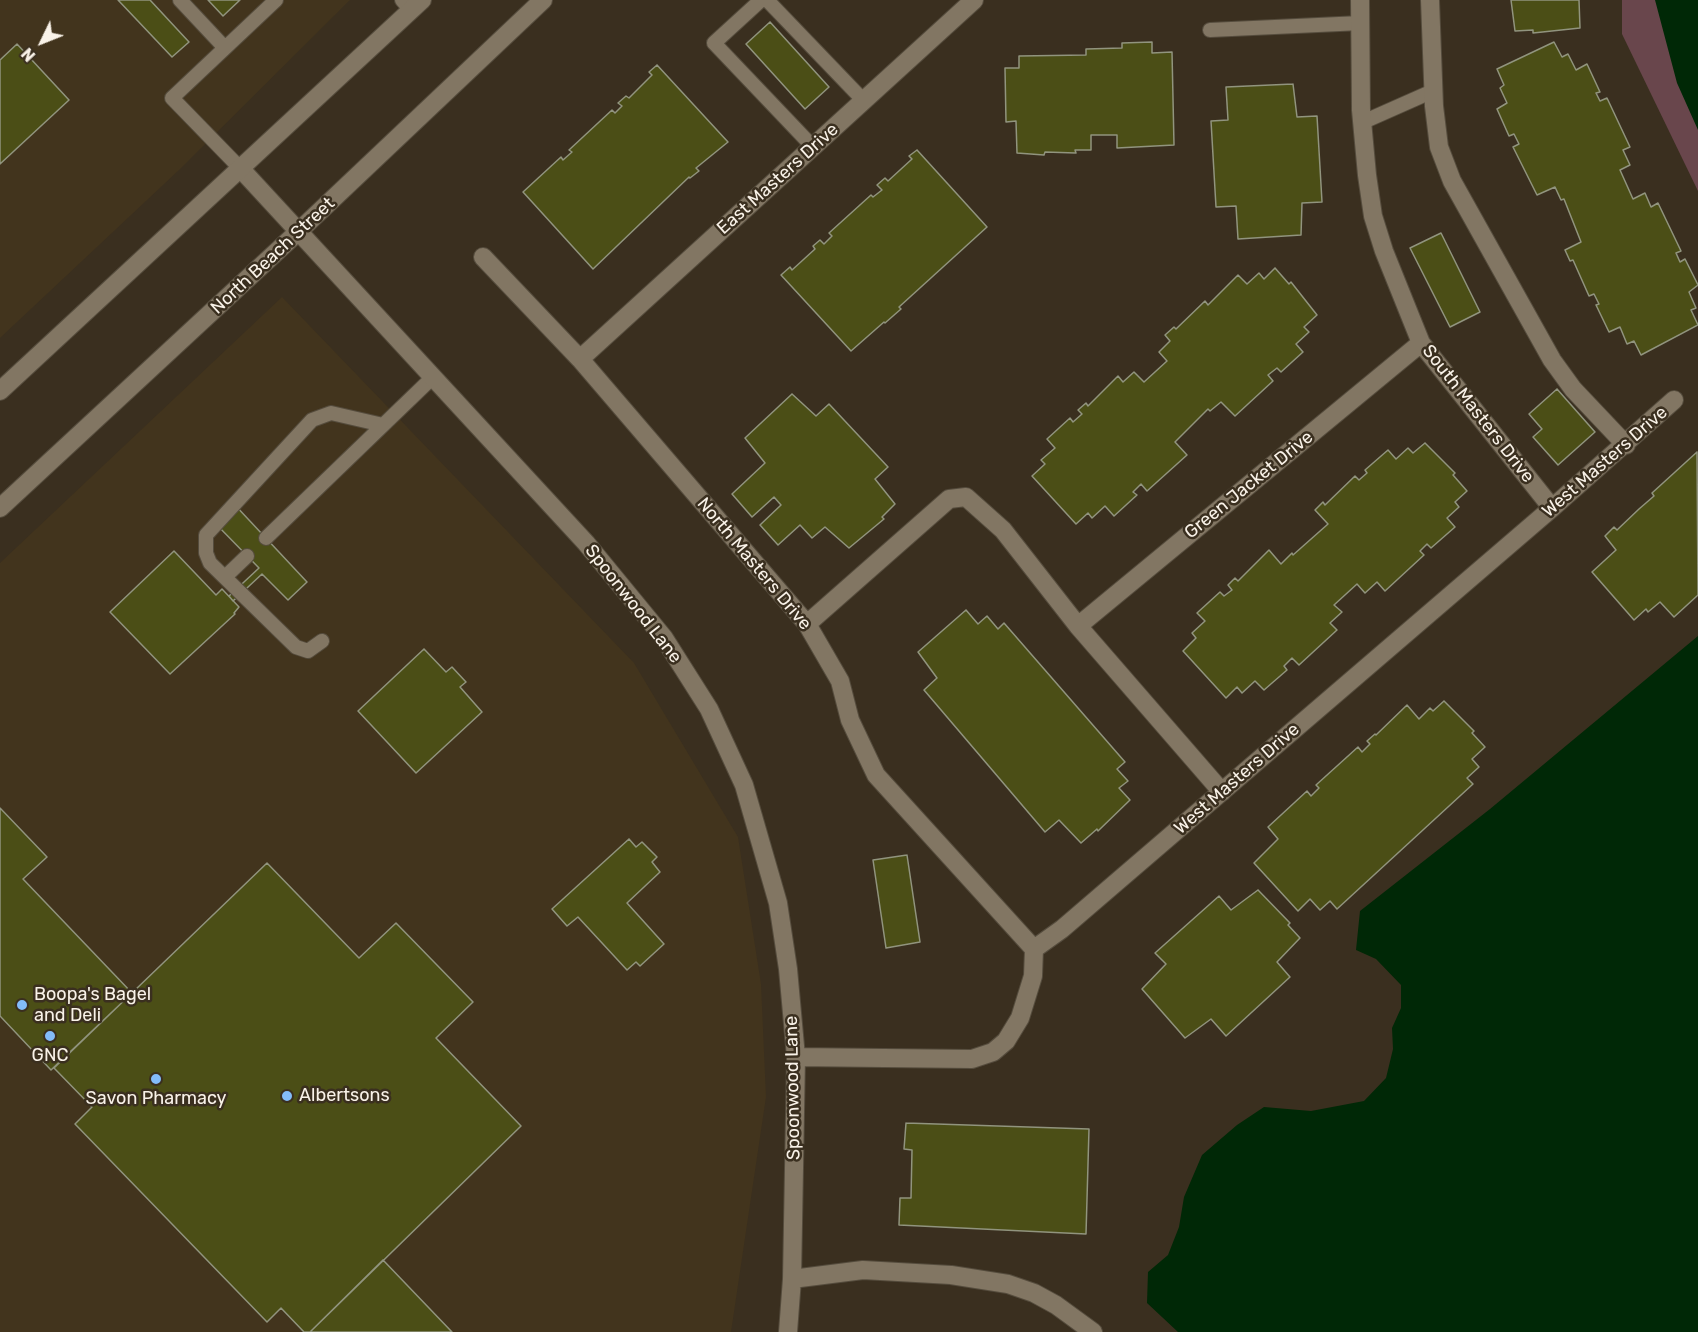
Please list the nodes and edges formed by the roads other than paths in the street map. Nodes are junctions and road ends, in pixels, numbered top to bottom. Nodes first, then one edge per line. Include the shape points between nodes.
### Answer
1 (180, 0) edge
2 (276, 0) edge
3 (543, 0) edge
4 (761, 0) edge
5 (767, 0) edge
6 (975, 0) edge
7 (1360, 0) edge
8 (1430, 0) edge
9 (411, 3) edge
10 (1361, 23) junction
11 (1210, 30) dead end
12 (225, 48) junction
13 (1433, 91) junction
14 (864, 101) junction
15 (1363, 122) junction
16 (813, 147) junction
17 (240, 168) junction
18 (300, 230) junction
19 (483, 257) dead end
20 (1421, 344) junction
21 (580, 359) junction
22 (433, 377) junction
23 (0, 392) edge
24 (1674, 400) dead end
25 (384, 425) junction
26 (1626, 445) junction
27 (0, 508) edge
28 (1552, 508) junction
29 (266, 538) dead end
30 (247, 556) dead end
31 (225, 577) junction
32 (807, 624) junction
33 (1078, 626) junction
34 (322, 641) dead end
35 (1222, 792) junction
36 (1034, 949) junction
37 (796, 1056) junction
38 (792, 1279) junction
39 (788, 1332) edge
40 (1093, 1332) edge

1 - 12 lane
2 - 12 lane
3 - 18 street, North Beach Street
4 - 16 lane via 714,43
5 - 14 lane
6 - 14 street, East Masters Drive
7 - 10 street, South Masters Drive
8 - 13 street
9 - 17 street
10 - 11 lane
10 - 15 street, South Masters Drive
12 - 17 lane via 172,98
13 - 15 lane
13 - 26 street via 1439,147 1452,181 1498,266 1573,390
14 - 16 street, East Masters Drive
15 - 20 street, South Masters Drive via 1372,216
16 - 21 street, East Masters Drive
17 - 18 street, Spoonwood Lane
17 - 23 street
18 - 22 street, Spoonwood Lane
18 - 27 street, North Beach Street
19 - 21 street, North Masters Drive
20 - 28 street, South Masters Drive
20 - 33 street, Green Jacket Drive
21 - 32 street, North Masters Drive
22 - 25 lane
22 - 37 street, Spoonwood Lane via 586,543 664,638 709,709 744,784 778,903
24 - 26 street, West Masters Drive
25 - 29 lane
25 - 31 lane via 331,413 312,420 206,535 210,563
26 - 28 street, West Masters Drive
28 - 35 street, West Masters Drive
30 - 31 lane
31 - 34 lane via 296,647 308,651
32 - 33 street via 949,499 966,497 1003,530
32 - 36 street, North Masters Drive via 840,681 850,720 876,775
33 - 35 street
35 - 36 street, West Masters Drive
36 - 37 street via 1033,976 1020,1018 1006,1041 993,1052 972,1059
37 - 38 street, Spoonwood Lane
38 - 39 street, Spoonwood Lane
38 - 40 street via 863,1270 951,1275 1008,1284 1048,1301

